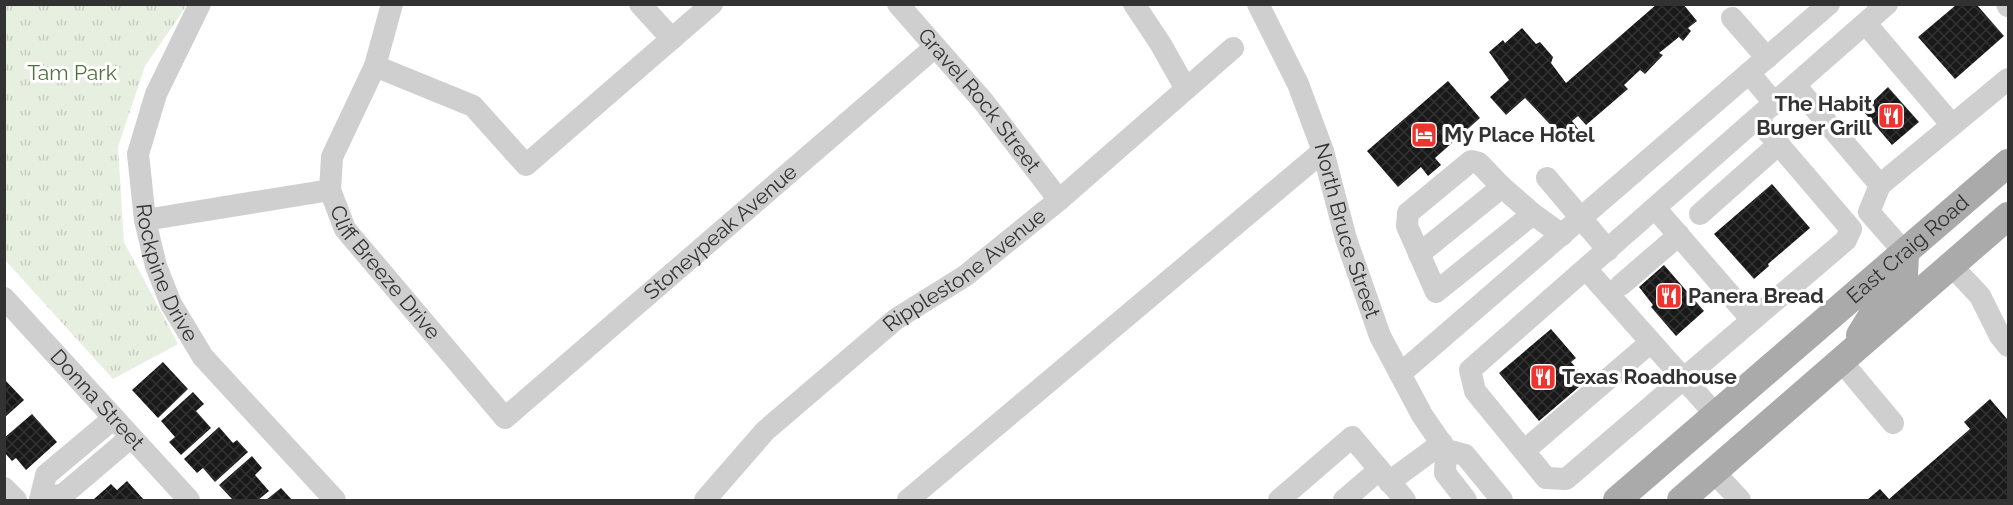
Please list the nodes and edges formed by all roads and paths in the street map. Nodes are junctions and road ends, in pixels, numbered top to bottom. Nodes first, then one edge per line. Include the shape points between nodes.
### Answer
1 (200, 4) edge
2 (392, 4) edge
3 (640, 4) edge
4 (712, 4) edge
5 (898, 4) edge
6 (1134, 4) edge
7 (1829, 4) edge
8 (1887, 4) edge
9 (1265, 7) edge
10 (1732, 18) dead end
11 (1866, 24) junction
12 (672, 39) junction
13 (935, 47) junction
14 (1233, 48) dead end
15 (1767, 58) junction
16 (375, 66) junction
17 (1749, 73) junction
18 (2008, 79) edge
19 (1795, 85) junction
20 (1186, 89) junction
21 (1774, 104) junction
22 (1757, 119) junction
23 (1952, 125) junction
24 (1779, 144) junction
25 (1323, 151) junction
26 (2008, 163) edge
27 (1548, 178) dead end
28 (1880, 185) junction
29 (1502, 187) junction
30 (330, 190) junction
31 (1059, 200) junction
32 (1655, 208) junction
33 (1869, 212) junction
34 (1533, 214) junction
35 (1700, 214) dead end
36 (2008, 216) edge
37 (1581, 218) junction
38 (145, 220) junction
39 (1851, 229) junction
40 (1562, 235) junction
41 (1679, 235) junction
42 (1608, 250) junction
43 (1905, 253) junction
44 (1419, 254) junction
45 (1952, 266) junction
46 (1586, 269) junction
47 (1622, 285) dead end
48 (4, 298) edge
49 (1752, 320) junction
50 (1651, 342) junction
51 (2008, 346) edge
52 (1842, 362) junction
53 (1400, 374) junction
54 (1683, 378) junction
55 (1716, 415) junction
56 (114, 418) junction
57 (506, 418) joint
58 (1893, 423) dead end
59 (132, 437) junction
60 (1444, 447) junction
61 (1524, 451) junction
62 (1714, 472) junction
63 (1384, 476) junction
64 (4, 488) edge
65 (933, 493) edge
66 (40, 500) edge
67 (16, 501) edge
68 (189, 501) edge
69 (335, 501) edge
70 (705, 501) edge
71 (908, 501) edge
72 (1279, 501) edge
73 (1344, 501) edge
74 (1405, 501) edge
75 (1466, 501) edge
76 (1502, 501) edge
77 (1617, 501) edge
78 (1681, 501) edge
79 (1740, 501) edge

1 - 38 street, Rockpine Drive via 156,94 138,154
2 - 16 street, Cliff Breeze Drive
3 - 12 street
4 - 12 street
5 - 13 street, Gravel Rock Street
6 - 20 street
7 - 15 street
8 - 11 street
9 - 25 street, North Bruce Street
10 - 15 street
11 - 19 street
11 - 23 street
12 - 16 street via 526,165 472,106
13 - 31 street, Gravel Rock Street via 983,101
13 - 57 street, Stoneypeak Avenue
14 - 20 street, Ripplestone Avenue
15 - 17 street
16 - 30 street, Cliff Breeze Drive via 332,157
17 - 21 street
17 - 37 street
18 - 23 street
19 - 21 street
19 - 28 street
20 - 31 street, Ripplestone Avenue
21 - 22 street
22 - 24 street
22 - 32 street
23 - 28 street
24 - 35 street
24 - 39 street
25 - 53 street, North Bruce Street via 1346,239 1380,336
25 - 65 street
26 - 43 main road, East Craig Road
27 - 37 street
28 - 33 street
29 - 34 street
29 - 44 street
29 - 44 street via 1479,163 1471,161 1408,213 1407,226
30 - 38 street
30 - 57 street, Cliff Breeze Drive via 345,229
31 - 70 street, Ripplestone Avenue via 965,276 896,319 765,431
32 - 41 street
32 - 42 street
33 - 39 street
33 - 43 street
34 - 40 street
34 - 44 street via 1436,292
36 - 45 main road, East Craig Road
37 - 40 street
37 - 42 street
38 - 69 street, Rockpine Drive via 156,266 171,304 203,357
39 - 49 street via 1846,240
40 - 53 street
41 - 47 street
41 - 49 street
42 - 46 street
43 - 52 main road via 1900,284 1881,301
43 - 55 main road, East Craig Road
45 - 51 street via 1980,296
45 - 52 main road, East Craig Road
46 - 50 street
46 - 61 street via 1470,370 1475,391
48 - 56 street, Donna Street
49 - 54 street
50 - 54 street
50 - 61 street
52 - 58 street
52 - 62 main road, East Craig Road
53 - 60 street, North Bruce Street
54 - 55 street
54 - 61 street via 1566,479 1546,478
55 - 77 main road, East Craig Road
56 - 59 street, Donna Street
56 - 66 street via 46,475
59 - 66 street via 64,494
59 - 68 street, Donna Street
60 - 63 street
60 - 75 street, North Bruce Street via 1445,473
60 - 76 street, North Bruce Street via 1465,455
62 - 78 main road, East Craig Road
62 - 79 street
63 - 72 street via 1352,437
63 - 73 street
63 - 74 street
64 - 67 street
65 - 71 street

